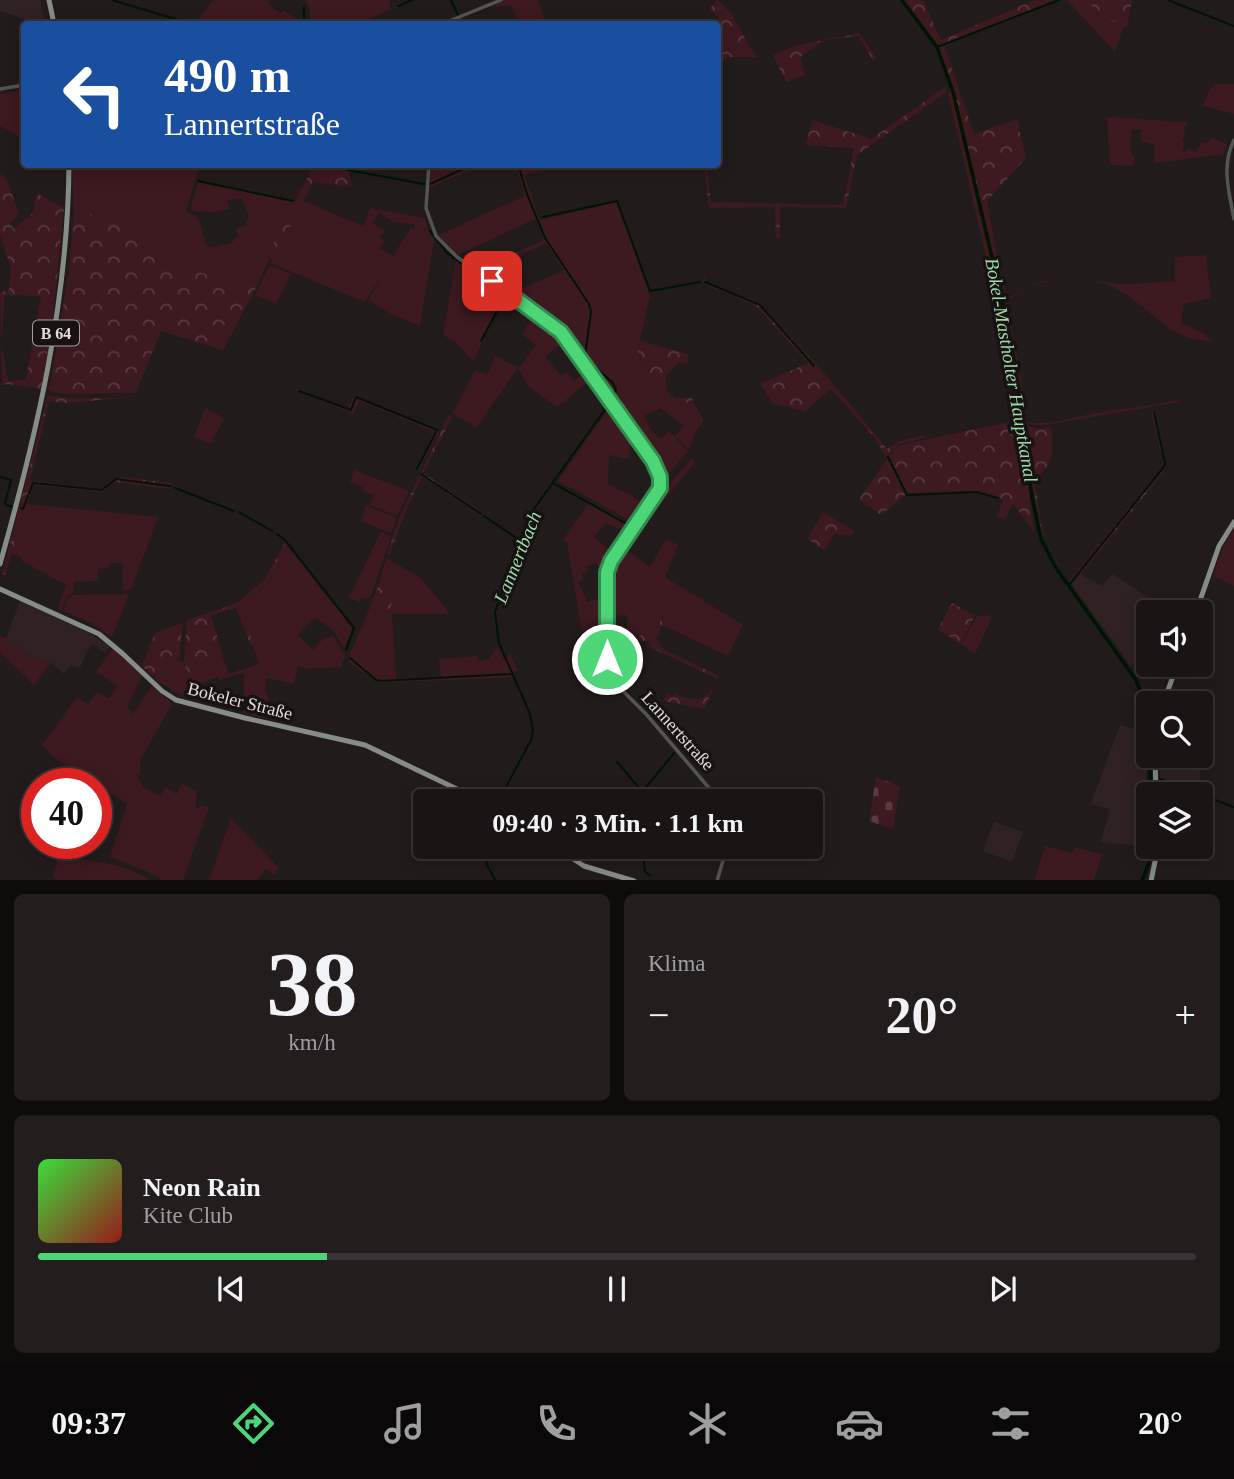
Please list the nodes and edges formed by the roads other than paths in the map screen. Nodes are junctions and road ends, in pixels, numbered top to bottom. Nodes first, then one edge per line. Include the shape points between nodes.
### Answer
1 (49, 0) edge
2 (501, 0) edge
3 (53, 21) edge
4 (451, 21) edge
5 (21, 86) edge
6 (0, 89) edge
7 (1234, 140) edge
8 (69, 168) edge
9 (429, 168) edge
10 (1234, 219) edge
11 (1234, 522) edge
12 (0, 565) edge
13 (0, 591) edge
14 (1200, 600) edge
15 (457, 789) edge
16 (710, 789) edge
17 (573, 859) edge
18 (723, 859) edge
19 (1155, 859) edge
20 (634, 880) edge
21 (717, 880) edge
22 (1151, 880) edge

1 - 3 main road
2 - 4 street
5 - 6 street
7 - 10 street via 1226,168
8 - 12 main road, B 64 via 56,329 35,433
9 - 16 street, Lannertstraße via 427,218 436,236 457,257 561,332 659,472 659,491 607,572 607,666 615,684
11 - 14 main road via 1219,546
13 - 15 main road, Bokeler Straße via 99,634 177,700 365,745
17 - 20 main road
18 - 21 street
19 - 22 main road

